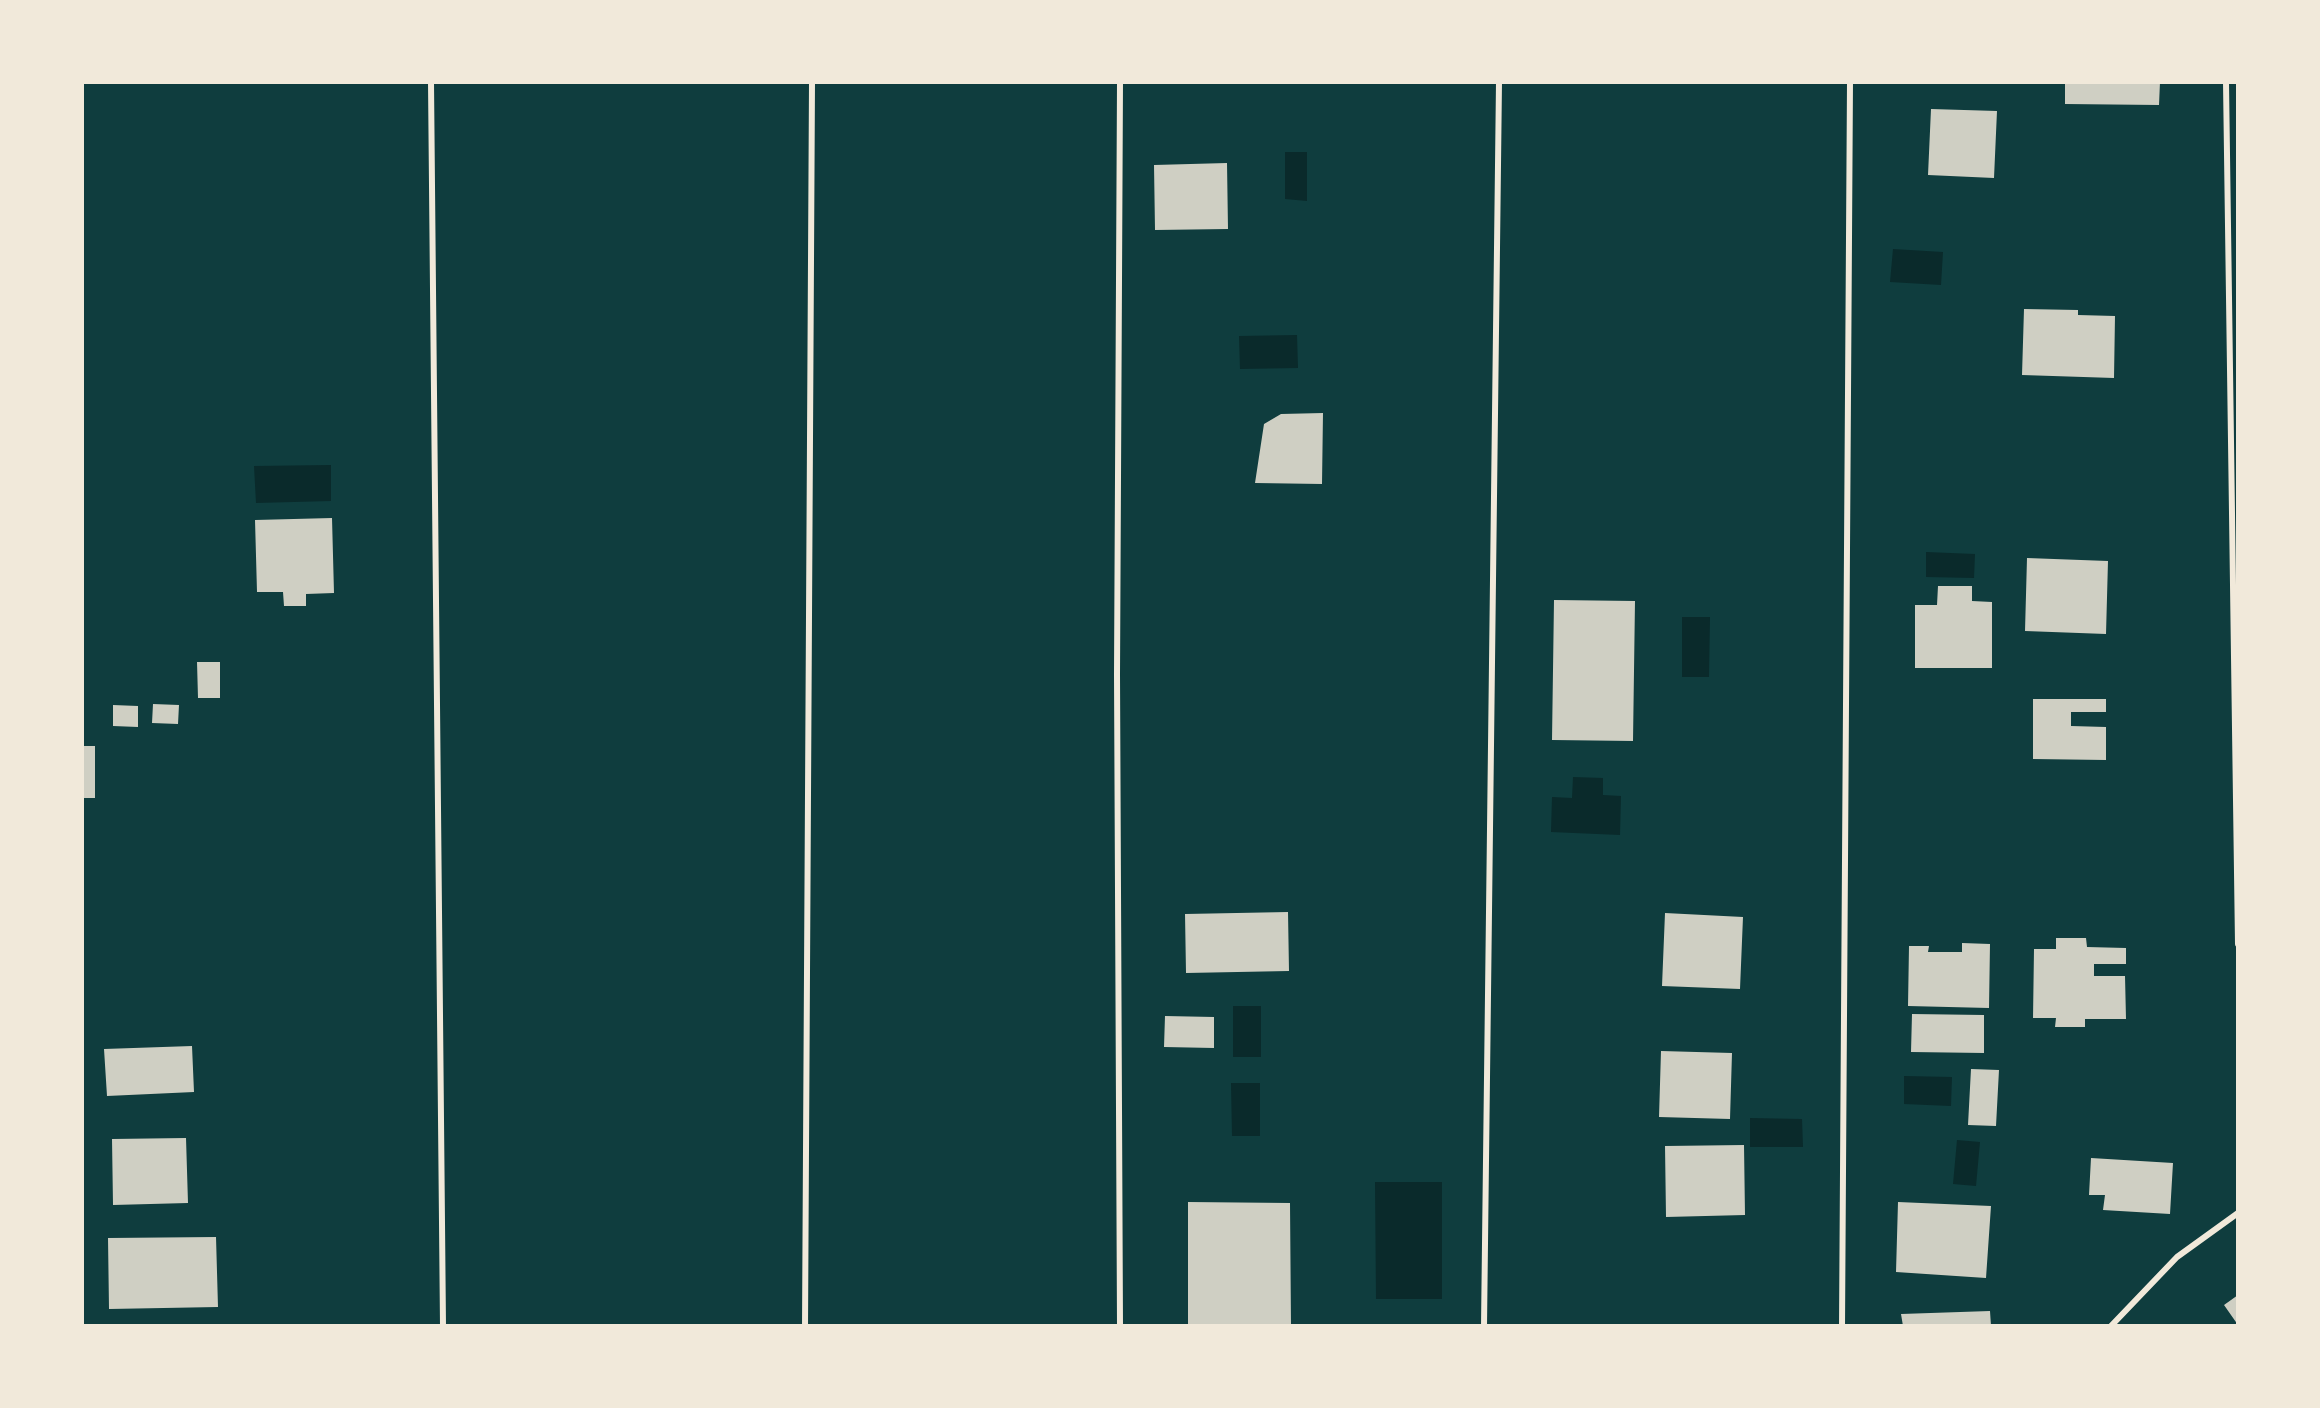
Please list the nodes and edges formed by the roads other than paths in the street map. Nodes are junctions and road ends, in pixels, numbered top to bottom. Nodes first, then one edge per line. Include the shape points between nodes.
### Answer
1 (430, 82) edge
2 (812, 82) edge
3 (1120, 82) edge
4 (1500, 82) edge
5 (1850, 82) edge
6 (2226, 82) edge
7 (2238, 944) edge
8 (2238, 1212) edge
9 (442, 1326) edge
10 (805, 1326) edge
11 (1120, 1326) edge
12 (1484, 1326) edge
13 (1842, 1326) edge
14 (2111, 1326) edge

1 - 9 street
2 - 10 street
3 - 11 street via 1117,662
4 - 12 street
5 - 13 street
6 - 7 street
8 - 14 street via 2177,1257

